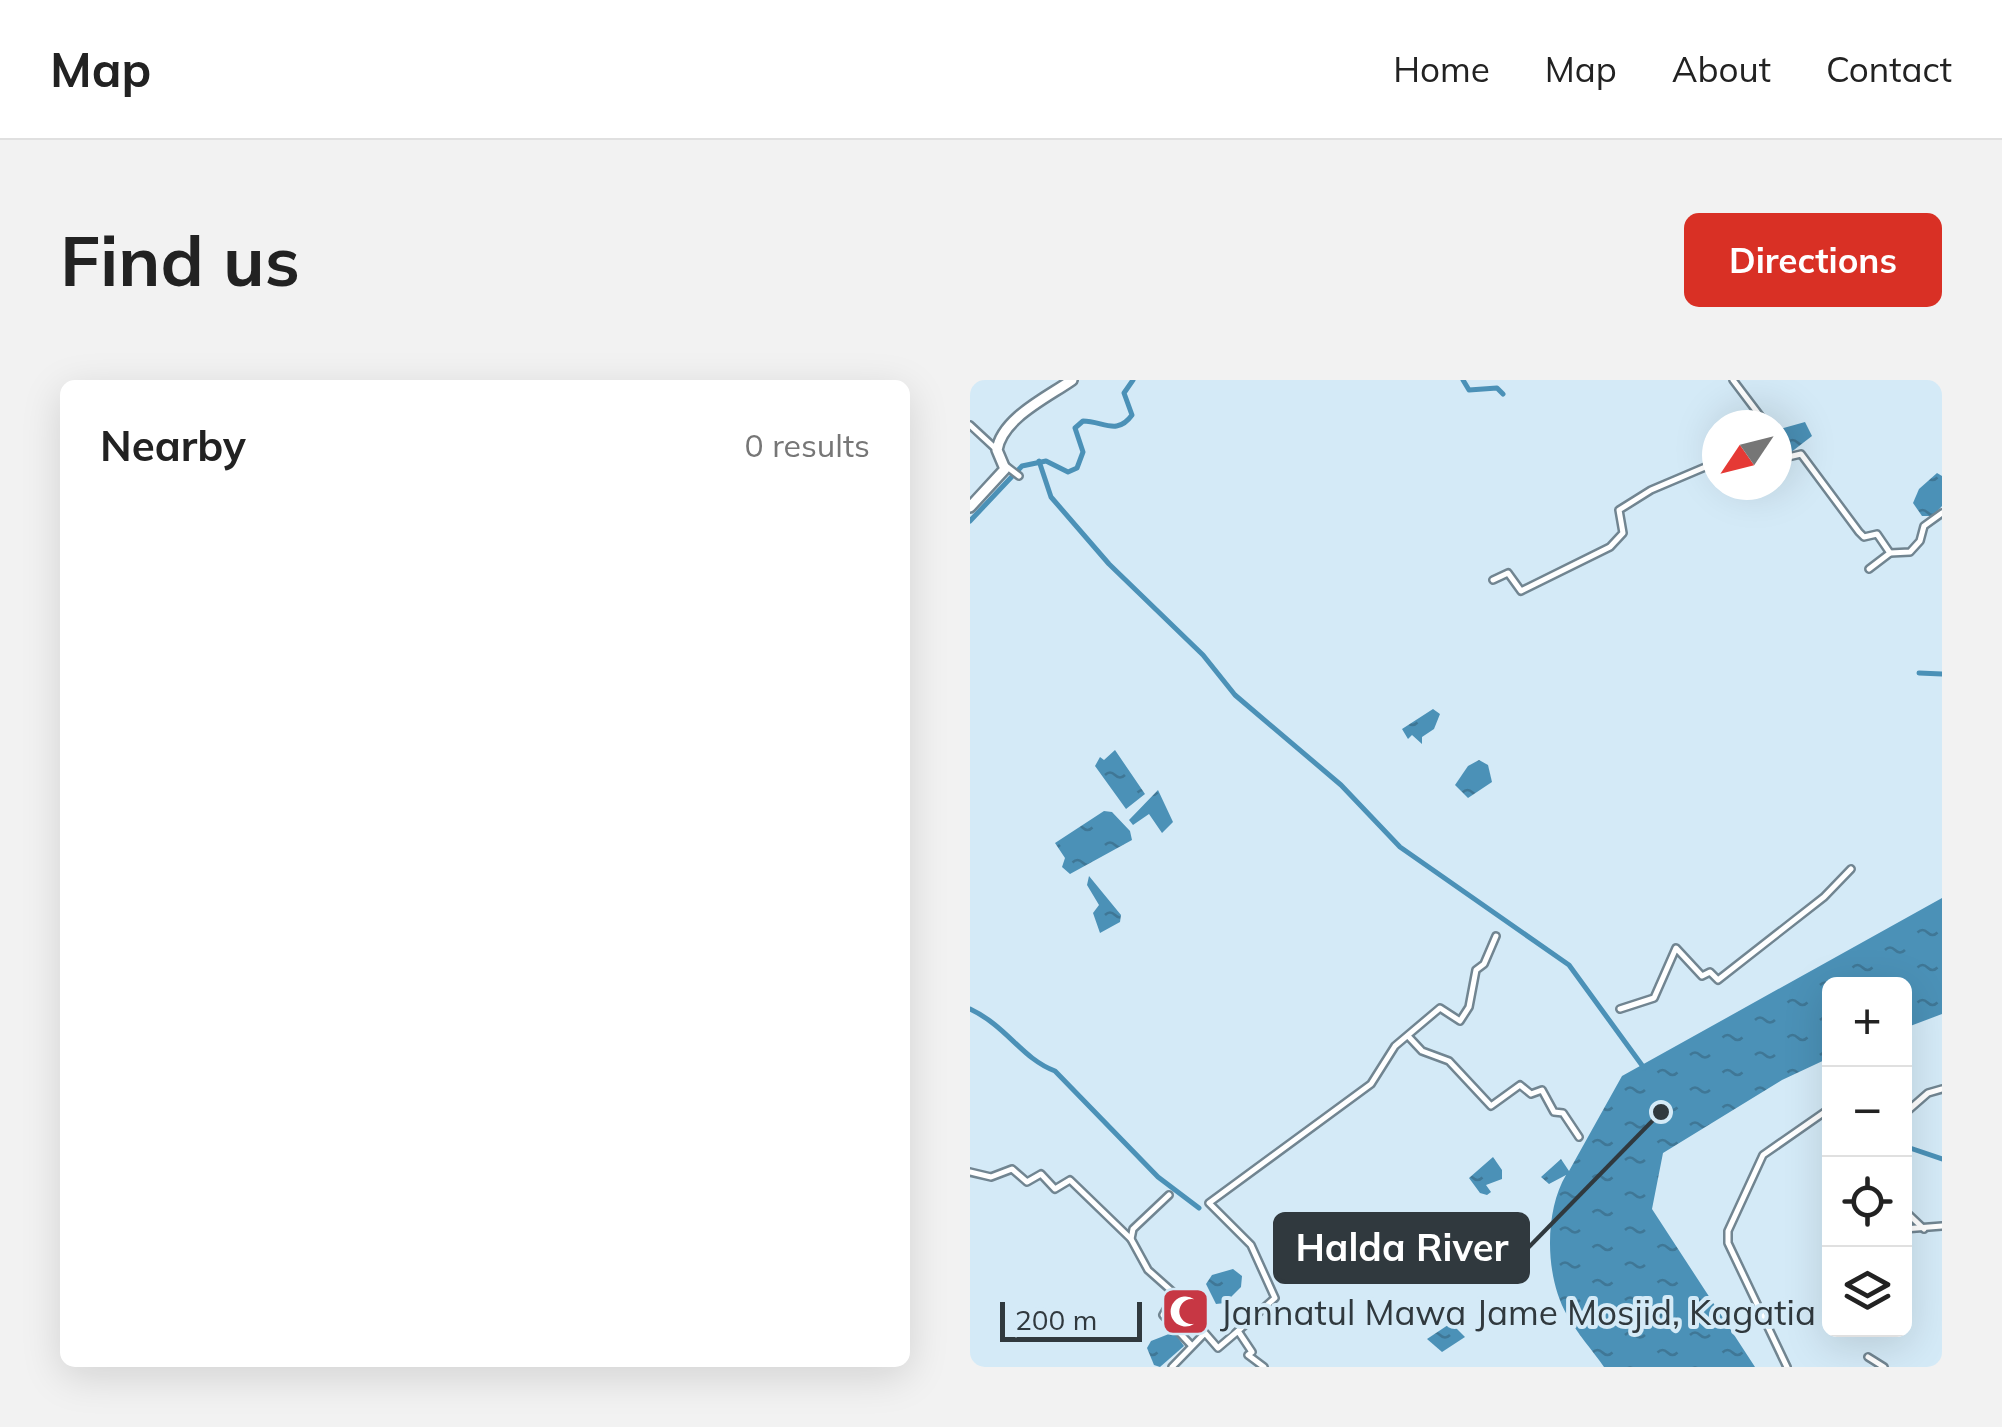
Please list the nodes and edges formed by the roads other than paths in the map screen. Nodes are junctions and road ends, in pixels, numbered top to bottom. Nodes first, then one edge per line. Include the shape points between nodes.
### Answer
1 (1072, 380) edge
2 (1733, 380) edge
3 (1756, 410) edge
4 (970, 425) edge
5 (997, 450) junction
6 (1792, 456) edge
7 (1008, 468) junction
8 (1702, 468) edge
9 (1018, 476) dead end
10 (970, 507) edge
11 (1942, 513) edge
12 (1890, 553) junction
13 (1869, 568) dead end
14 (1493, 580) dead end
15 (1851, 869) dead end
16 (1496, 936) dead end
17 (1620, 1009) dead end
18 (1408, 1036) junction
19 (1942, 1090) edge
20 (1912, 1107) edge
21 (1822, 1115) edge
22 (1579, 1137) dead end
23 (970, 1172) edge
24 (1169, 1195) dead end
25 (1912, 1218) edge
26 (1942, 1226) edge
27 (1912, 1229) edge
28 (1924, 1229) junction
29 (1131, 1239) junction
30 (1238, 1331) junction
31 (1191, 1344) junction
32 (1868, 1357) dead end
33 (1172, 1367) edge
34 (1264, 1367) edge
35 (1787, 1367) edge
36 (1884, 1367) edge

1 - 5 main road via 1016,420
2 - 3 street
4 - 5 street
5 - 7 main road
6 - 12 street via 1801,454 1864,538 1876,534
7 - 9 street
7 - 10 main road
8 - 14 street via 1619,510 1623,533 1602,552 1521,592 1508,573
11 - 12 street via 1924,526 1910,552
12 - 13 street
15 - 17 street via 1718,980 1710,972 1702,976 1676,948 1654,998
16 - 18 street via 1476,970 1460,1021 1440,1008
18 - 22 street via 1422,1051 1449,1060 1490,1106 1520,1086 1530,1094 1542,1090
18 - 30 street via 1371,1084 1208,1204 1252,1244 1275,1298
19 - 20 street
21 - 35 street via 1764,1155 1728,1231
23 - 29 street via 991,1177 1012,1169 1027,1182 1041,1174 1054,1189 1070,1180
24 - 29 street via 1132,1229
25 - 28 street
26 - 28 street
27 - 28 street
29 - 31 street via 1148,1270 1175,1294 1163,1315
30 - 31 street via 1218,1348 1206,1334
30 - 34 street via 1248,1355
31 - 33 street
32 - 36 street

